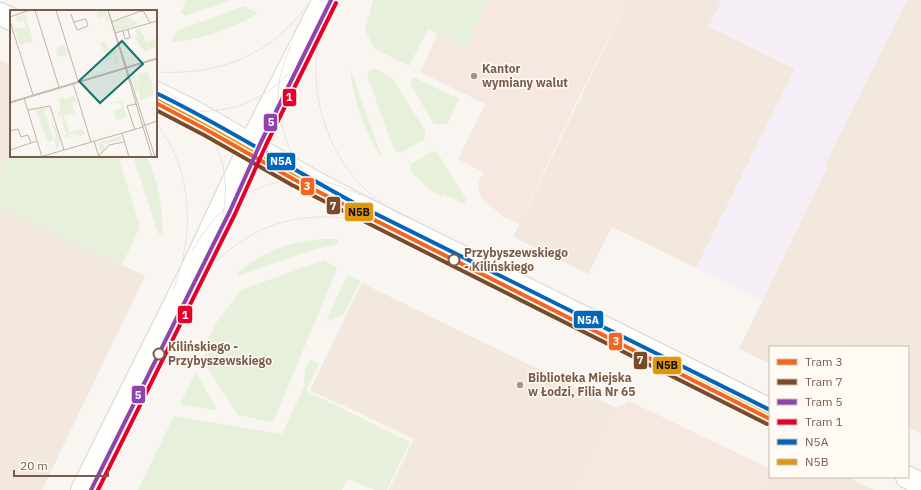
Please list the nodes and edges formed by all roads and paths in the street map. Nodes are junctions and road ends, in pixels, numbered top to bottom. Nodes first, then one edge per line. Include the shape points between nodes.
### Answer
1 (324, 0) edge
2 (0, 14) edge
3 (10, 19) edge
4 (157, 93) edge
5 (250, 145) junction
6 (769, 410) edge
7 (909, 478) edge
8 (921, 484) edge
9 (82, 490) edge

1 - 5 street
2 - 3 street
4 - 5 street via 193,111
5 - 6 street via 311,180
5 - 9 street via 194,268
7 - 8 street

